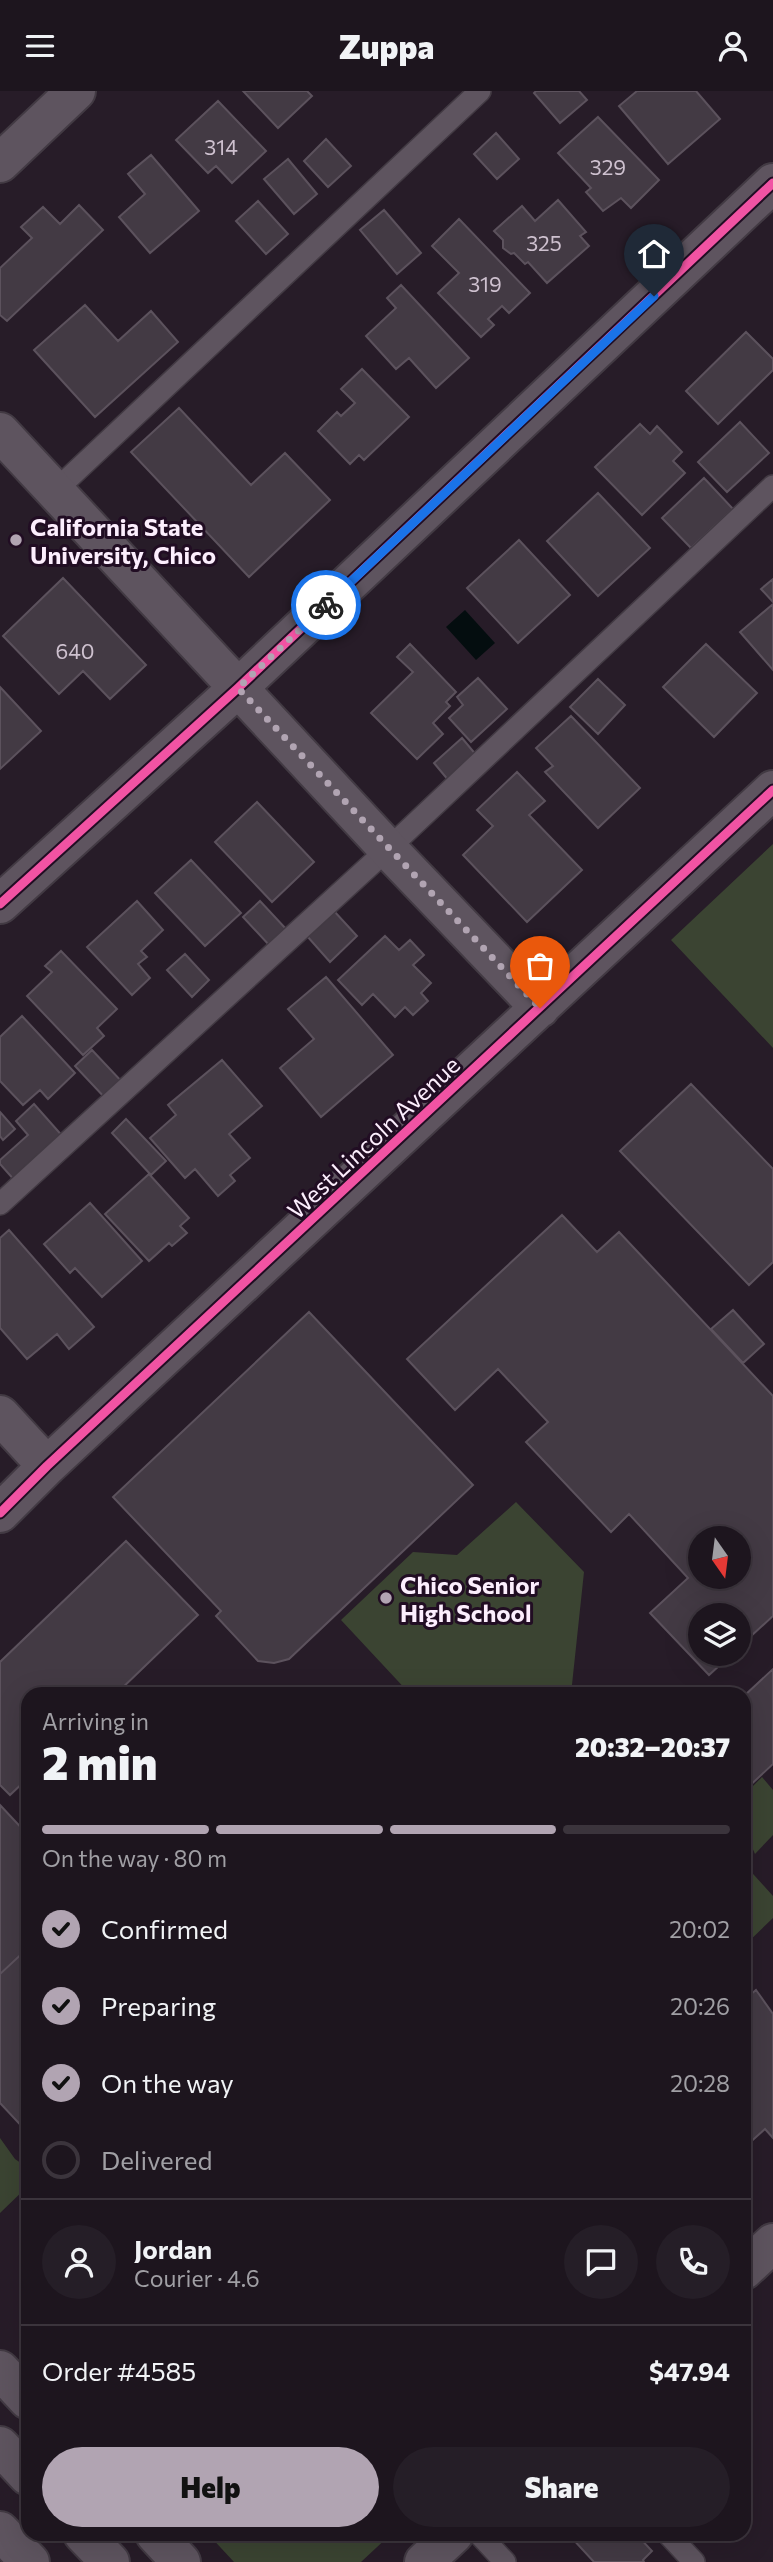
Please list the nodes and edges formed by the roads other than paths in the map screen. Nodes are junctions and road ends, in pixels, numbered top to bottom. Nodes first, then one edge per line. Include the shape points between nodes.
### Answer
1 (76, 91) edge
2 (480, 91) edge
3 (0, 163) edge
4 (773, 183) edge
5 (0, 432) edge
6 (773, 486) edge
7 (55, 491) junction
8 (238, 688) junction
9 (773, 790) edge
10 (388, 849) junction
11 (0, 904) edge
12 (540, 1008) junction
13 (0, 1205) edge
14 (0, 1415) edge
15 (47, 1466) junction
16 (0, 1513) edge
17 (773, 2243) edge
18 (751, 2263) edge
19 (0, 2370) edge
20 (21, 2392) edge
21 (0, 2446) edge
22 (21, 2468) edge
23 (0, 2531) edge
24 (90, 2541) edge
25 (162, 2541) edge
26 (446, 2541) edge
27 (486, 2541) edge
28 (674, 2541) edge
29 (30, 2562) edge
30 (110, 2562) edge
31 (181, 2562) edge
32 (424, 2562) edge
33 (505, 2562) edge
34 (694, 2562) edge

1 - 3 street
2 - 7 lane
4 - 8 street
5 - 7 street
6 - 10 lane
7 - 8 street
8 - 10 street
8 - 11 street
9 - 12 street, West Lincoln Avenue
10 - 12 street
10 - 13 lane
12 - 15 street, West Lincoln Avenue
14 - 15 street
15 - 16 street, West Lincoln Avenue
17 - 18 street
19 - 20 street
21 - 22 street
23 - 29 street
24 - 30 street
25 - 31 street
26 - 32 street
27 - 33 lane
28 - 34 lane

